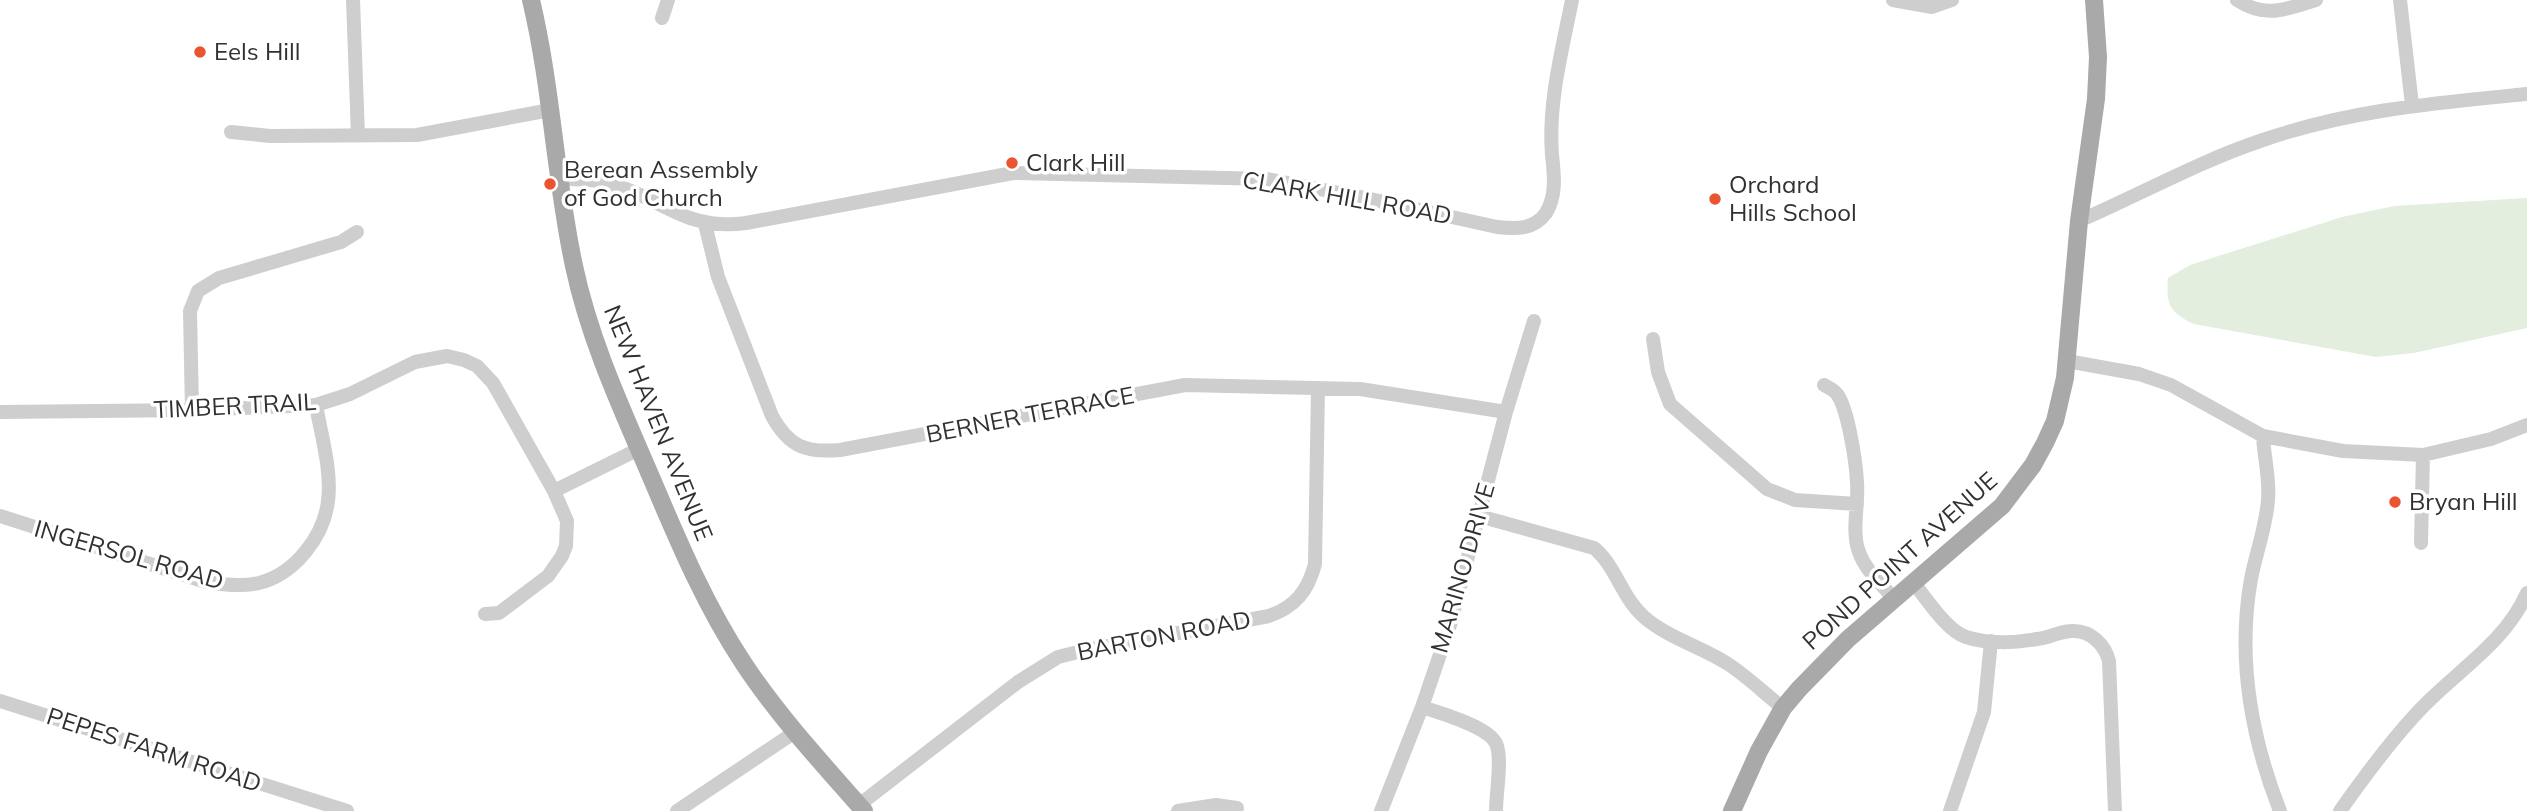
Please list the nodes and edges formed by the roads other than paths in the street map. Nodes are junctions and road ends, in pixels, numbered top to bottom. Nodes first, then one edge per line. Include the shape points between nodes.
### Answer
1 (353, 0) edge
2 (531, 0) edge
3 (668, 0) edge
4 (1572, 0) edge
5 (1893, 0) edge
6 (1952, 0) edge
7 (2094, 0) edge
8 (2237, 0) edge
9 (2316, 0) edge
10 (2400, 0) edge
11 (662, 18) dead end
12 (2527, 94) edge
13 (2412, 105) junction
14 (550, 110) junction
15 (232, 132) dead end
16 (358, 136) junction
17 (560, 179) junction
18 (2080, 222) junction
19 (705, 224) junction
20 (357, 232) dead end
21 (1534, 321) dead end
22 (1653, 340) dead end
23 (2067, 361) junction
24 (1824, 385) dead end
25 (1318, 388) junction
26 (316, 405) junction
27 (192, 410) junction
28 (0, 412) edge
29 (1506, 412) junction
30 (2527, 425) edge
31 (2263, 436) junction
32 (639, 449) junction
33 (2423, 455) junction
34 (555, 491) junction
35 (1857, 503) junction
36 (0, 516) edge
37 (1479, 516) junction
38 (2421, 543) dead end
39 (1913, 582) junction
40 (2527, 593) edge
41 (1894, 599) junction
42 (485, 614) dead end
43 (1991, 641) junction
44 (0, 701) edge
45 (1422, 707) junction
46 (1783, 708) junction
47 (795, 732) junction
48 (861, 808) edge
49 (1237, 808) dead end
50 (347, 811) edge
51 (677, 811) edge
52 (1178, 811) edge
53 (1381, 811) edge
54 (1496, 811) edge
55 (1732, 811) edge
56 (1950, 811) edge
57 (2115, 811) edge
58 (2280, 811) edge
59 (2340, 811) edge

1 - 16 street
2 - 14 main road, NEW HAVEN AVENUE
3 - 11 street
4 - 19 street, CLARK HILL ROAD via 1551,118 1553,195 1544,215 1517,229 1266,179 1013,173 746,223
5 - 6 street via 1932,7
7 - 18 main road, POND POINT AVENUE via 2096,99
8 - 9 street via 2271,12
10 - 13 street
12 - 13 street
13 - 18 street via 2262,140
14 - 16 street via 417,135
14 - 17 main road, NEW HAVEN AVENUE
15 - 16 street
17 - 19 street, CLARK HILL ROAD via 613,184
17 - 32 main road, NEW HAVEN AVENUE via 587,316
18 - 23 main road, POND POINT AVENUE
19 - 25 street, BERNER TERRACE via 725,299 772,416 785,437 804,449 840,450 1185,385
20 - 27 street via 341,242 219,278 198,291 190,311
21 - 29 street, MARINO DRIVE
22 - 35 street via 1670,404 1767,489 1795,500
23 - 31 street via 2139,374 2171,385
23 - 39 main road, POND POINT AVENUE via 2055,421 2034,465 2002,506
24 - 35 street via 1838,395 1847,422
25 - 29 street, BERNER TERRACE via 1360,389
25 - 48 street, BARTON ROAD via 1315,564 1307,587 1292,605 1269,616 1058,657 1018,682
26 - 27 street, TIMBER TRAIL
26 - 34 street, TIMBER TRAIL via 351,394 415,362 447,356 464,360 493,383
26 - 36 street, INGERSOL ROAD via 328,481 326,512 306,551 267,580 240,586 206,582
27 - 28 street, TIMBER TRAIL
29 - 37 street, MARINO DRIVE
30 - 33 street
31 - 33 street via 2343,452
31 - 58 street via 2268,499 2251,581 2246,667 2256,738
32 - 34 street
32 - 47 main road, NEW HAVEN AVENUE via 680,546 727,637
33 - 38 street
34 - 42 street, TIMBER TRAIL via 568,521 562,556 539,585 499,614
35 - 41 street via 1858,550
37 - 45 street, MARINO DRIVE
37 - 46 street via 1594,548 1646,619 1729,665
39 - 41 main road, POND POINT AVENUE
39 - 43 street via 1955,631
40 - 59 street via 2509,626 2416,714
41 - 46 main road, POND POINT AVENUE via 1832,653
43 - 56 street via 1984,712
43 - 57 street via 2038,639 2073,630 2102,645 2109,661
44 - 50 street, PEPES FARM ROAD
45 - 53 street, MARINO DRIVE
45 - 54 street via 1493,737 1498,750
46 - 55 main road, POND POINT AVENUE
47 - 48 main road, NEW HAVEN AVENUE
47 - 51 street
49 - 52 street via 1216,805

